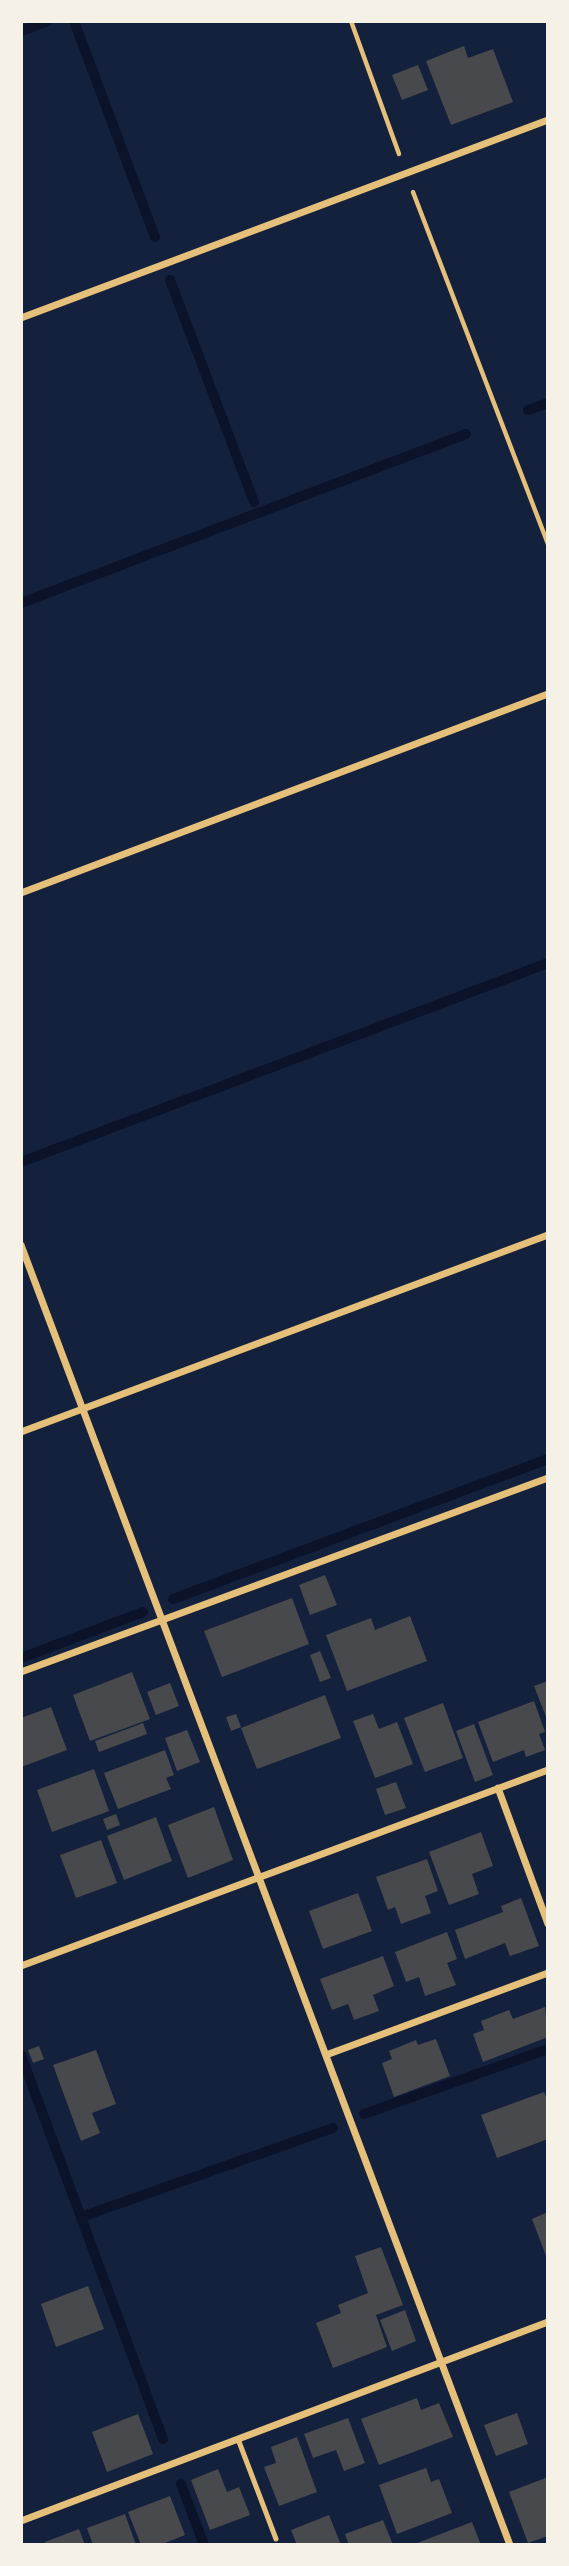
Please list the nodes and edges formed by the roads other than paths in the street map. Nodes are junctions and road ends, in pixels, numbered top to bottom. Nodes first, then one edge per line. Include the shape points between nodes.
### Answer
1 (548, 120) edge
2 (21, 318) edge
3 (548, 694) edge
4 (21, 893) edge
5 (548, 1235) edge
6 (21, 1245) edge
7 (83, 1409) junction
8 (21, 1432) edge
9 (548, 1478) edge
10 (162, 1620) junction
11 (21, 1672) edge
12 (548, 1770) edge
13 (498, 1788) junction
14 (259, 1877) junction
15 (548, 1924) edge
16 (21, 1966) edge
17 (548, 1973) edge
18 (326, 2055) junction
19 (548, 2322) edge
20 (442, 2362) junction
21 (238, 2439) junction
22 (21, 2521) edge
23 (276, 2539) dead end
24 (510, 2545) edge

1 - 2 street
3 - 4 street
5 - 7 street
6 - 7 street
7 - 8 street
7 - 10 street
9 - 10 street
10 - 11 street
10 - 14 street
12 - 13 street
13 - 14 street
13 - 15 street
14 - 16 street
14 - 18 street
17 - 18 street
18 - 20 street
19 - 20 street
20 - 21 street
20 - 24 street
21 - 22 street
21 - 23 lane

